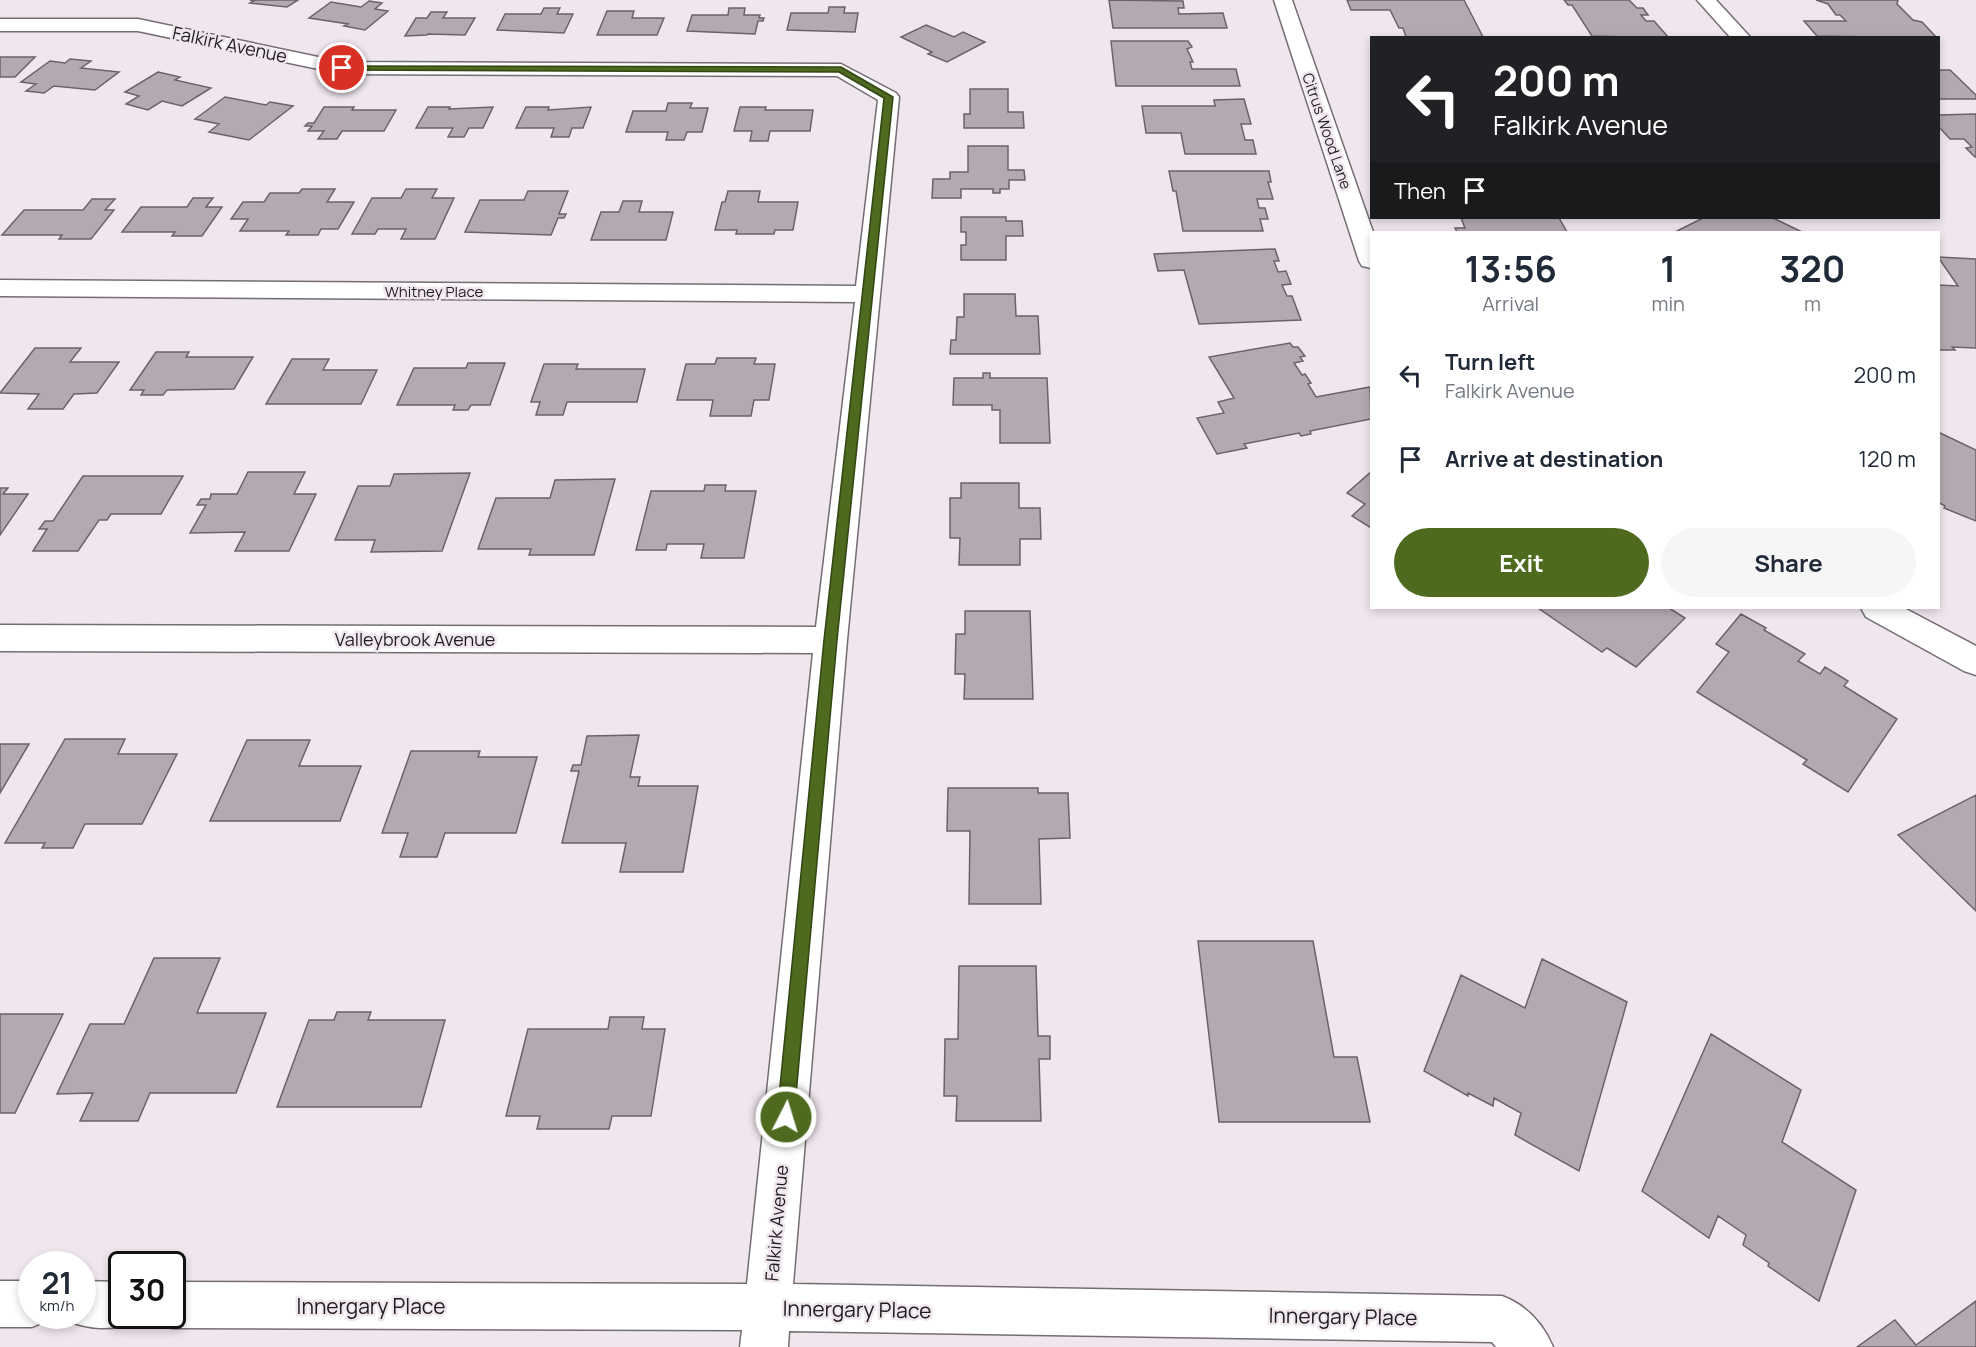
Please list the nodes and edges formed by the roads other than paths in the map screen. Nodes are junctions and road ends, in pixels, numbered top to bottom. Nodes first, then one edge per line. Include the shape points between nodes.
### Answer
1 (1283, 0) edge
2 (1706, 0) edge
3 (0, 25) edge
4 (1740, 36) edge
5 (1370, 258) edge
6 (0, 288) edge
7 (868, 294) junction
8 (1879, 609) edge
9 (0, 638) edge
10 (831, 640) junction
11 (1976, 662) edge
12 (0, 1304) edge
13 (18, 1304) edge
14 (186, 1306) edge
15 (766, 1327) edge
16 (1529, 1347) edge

1 - 5 street, Citrus Wood Lane
2 - 4 street
3 - 7 street, Falkirk Avenue via 138,25 342,68 841,70 889,97
6 - 7 street, Whitney Place
7 - 10 street, Falkirk Avenue
8 - 11 street
9 - 10 street, Valleybrook Avenue
10 - 15 street, Falkirk Avenue
12 - 13 street
14 - 15 street, Innergary Place
15 - 16 street, Innergary Place via 1502,1318

